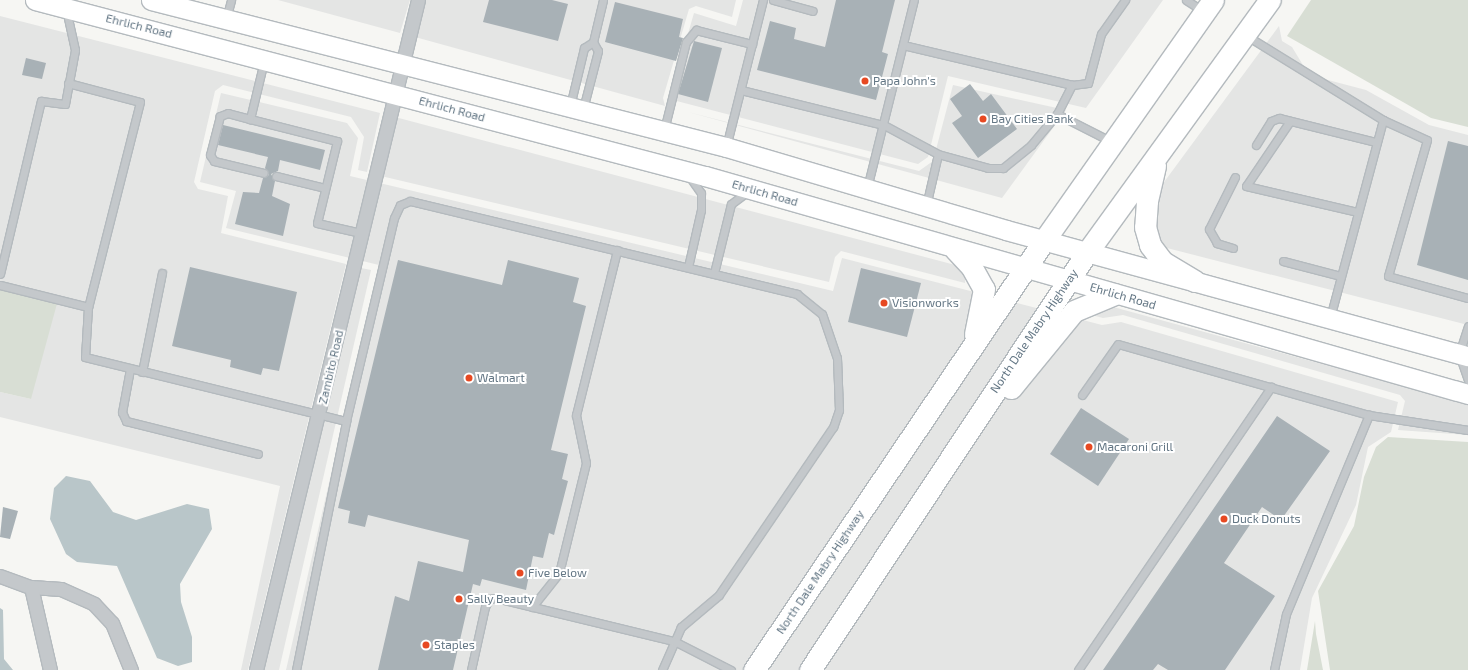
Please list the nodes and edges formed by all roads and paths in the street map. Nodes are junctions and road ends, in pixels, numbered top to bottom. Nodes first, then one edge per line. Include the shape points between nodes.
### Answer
1 (35, 0) edge
2 (151, 0) edge
3 (231, 0) edge
4 (418, 0) edge
5 (603, 0) edge
6 (763, 0) edge
7 (773, 0) edge
8 (914, 0) edge
9 (1125, 0) edge
10 (1186, 0) edge
11 (1270, 0) edge
12 (67, 4) edge
13 (1209, 6) edge
14 (813, 11) dead end
15 (226, 20) junction
16 (1247, 36) junction
17 (593, 42) junction
18 (752, 44) junction
19 (903, 45) junction
20 (265, 58) junction
21 (400, 62) junction
22 (68, 83) junction
23 (1072, 85) junction
24 (741, 90) junction
25 (392, 93) junction
26 (576, 108) junction
27 (1057, 114) junction
28 (250, 119) junction
29 (1382, 120) junction
30 (1290, 121) junction
31 (884, 125) junction
32 (664, 130) junction
33 (1376, 142) junction
34 (1113, 143) junction
35 (1256, 145) dead end
36 (726, 147) junction
37 (938, 154) junction
38 (1157, 156) junction
39 (681, 169) junction
40 (264, 173) dead end
41 (276, 176) dead end
42 (1235, 177) dead end
43 (326, 188) junction
44 (867, 188) junction
45 (761, 192) junction
46 (926, 206) junction
47 (1358, 212) junction
48 (361, 233) junction
49 (1045, 240) junction
50 (1233, 248) dead end
51 (955, 249) junction
52 (617, 250) junction
53 (1088, 251) junction
54 (1283, 261) dead end
55 (688, 267) junction
56 (1025, 269) junction
57 (162, 272) dead end
58 (714, 273) junction
59 (0, 274) edge
60 (1341, 276) junction
61 (1068, 281) junction
62 (1195, 281) junction
63 (0, 285) edge
64 (1115, 294) junction
65 (1468, 298) edge
66 (88, 308) junction
67 (1330, 318) junction
68 (1468, 326) edge
69 (969, 353) junction
70 (1464, 355) edge
71 (130, 369) junction
72 (142, 372) junction
73 (1468, 380) edge
74 (1271, 387) junction
75 (1468, 394) edge
76 (1082, 395) dead end
77 (1369, 415) junction
78 (320, 416) junction
79 (346, 421) junction
80 (969, 430) junction
81 (1468, 430) edge
82 (258, 454) dead end
83 (0, 576) edge
84 (31, 587) junction
85 (532, 607) junction
86 (674, 641) junction
87 (50, 670) edge
88 (132, 670) edge
89 (256, 670) edge
90 (296, 670) edge
91 (471, 670) edge
92 (662, 670) edge
93 (731, 670) edge
94 (754, 670) edge
95 (810, 670) edge
96 (1078, 670) edge
97 (1274, 670) edge

1 - 12 main road, Ehrlich Road
2 - 15 main road
3 - 15 lane
4 - 21 street, Zambito Road
5 - 17 lane
6 - 18 lane
7 - 14 lane
8 - 19 lane
9 - 23 lane via 1101,34 1088,83
10 - 13 lane
11 - 16 main road, North Dale Mabry Highway
12 - 20 main road, Ehrlich Road
12 - 22 lane via 75,50
13 - 34 main road, North Dale Mabry Highway
15 - 21 main road
16 - 29 lane
16 - 38 main road, North Dale Mabry Highway
17 - 26 lane via 584,48
17 - 26 lane via 598,51
18 - 24 lane
18 - 32 lane via 696,30 686,42
19 - 23 lane
19 - 31 lane
20 - 25 main road, Ehrlich Road
20 - 28 lane
21 - 25 street, Zambito Road
21 - 26 main road
22 - 59 lane via 65,104 41,101
22 - 66 lane via 140,102
23 - 27 lane
24 - 31 lane
24 - 36 lane
25 - 39 main road, Ehrlich Road
25 - 48 street, Zambito Road
26 - 32 main road
27 - 34 lane
27 - 37 lane via 1031,145 1003,168 988,168
28 - 40 lane via 228,113 220,116 210,155 214,161
28 - 43 lane via 337,141
29 - 33 lane
29 - 65 lane via 1427,140 1388,276
30 - 33 lane
30 - 35 lane via 1279,118 1271,121
30 - 47 lane via 1246,186
31 - 37 lane
31 - 44 lane
32 - 36 main road
33 - 47 lane
34 - 49 main road, North Dale Mabry Highway
36 - 44 main road
37 - 46 lane
38 - 53 main road, North Dale Mabry Highway
38 - 62 main road via 1146,201 1146,227 1150,245 1163,262
39 - 45 main road, Ehrlich Road
39 - 55 lane via 701,193 701,210
41 - 43 lane
42 - 50 lane via 1209,229 1217,243
43 - 48 lane via 317,223
44 - 46 main road
45 - 51 main road, Ehrlich Road
45 - 58 lane via 743,193 731,204
46 - 49 main road
47 - 60 lane
48 - 78 street, Zambito Road
49 - 53 main road
49 - 56 main road, North Dale Mabry Highway
51 - 56 main road, Ehrlich Road
51 - 69 main road via 971,266 984,289 982,308
52 - 55 lane
52 - 79 lane via 410,201 400,205
52 - 85 lane via 576,415 586,463 559,573
53 - 61 main road, North Dale Mabry Highway
53 - 62 main road
54 - 60 lane
55 - 58 lane
56 - 61 main road, Ehrlich Road
56 - 69 main road, North Dale Mabry Highway
57 - 72 lane
58 - 86 lane via 797,294 822,314 837,358 839,410 833,427 719,595 686,621
60 - 67 lane
61 - 64 main road, Ehrlich Road
61 - 80 main road, North Dale Mabry Highway
62 - 67 main road
63 - 66 lane
64 - 75 main road, Ehrlich Road
64 - 80 main road via 1085,304 1069,316 992,413
66 - 71 lane via 85,357
67 - 70 main road
68 - 70 lane
69 - 94 main road, North Dale Mabry Highway
70 - 73 lane
71 - 72 lane
71 - 82 lane via 122,412 126,421
72 - 78 lane
74 - 76 lane via 1118,344
74 - 77 lane
74 - 96 lane
77 - 81 lane
77 - 97 lane via 1286,614
78 - 79 lane
78 - 89 street, Zambito Road
79 - 90 lane
80 - 95 main road, North Dale Mabry Highway
83 - 84 street
84 - 87 street
84 - 88 street via 61,589 94,604 112,623
85 - 86 lane
85 - 91 lane via 489,599
86 - 92 lane
86 - 93 lane

